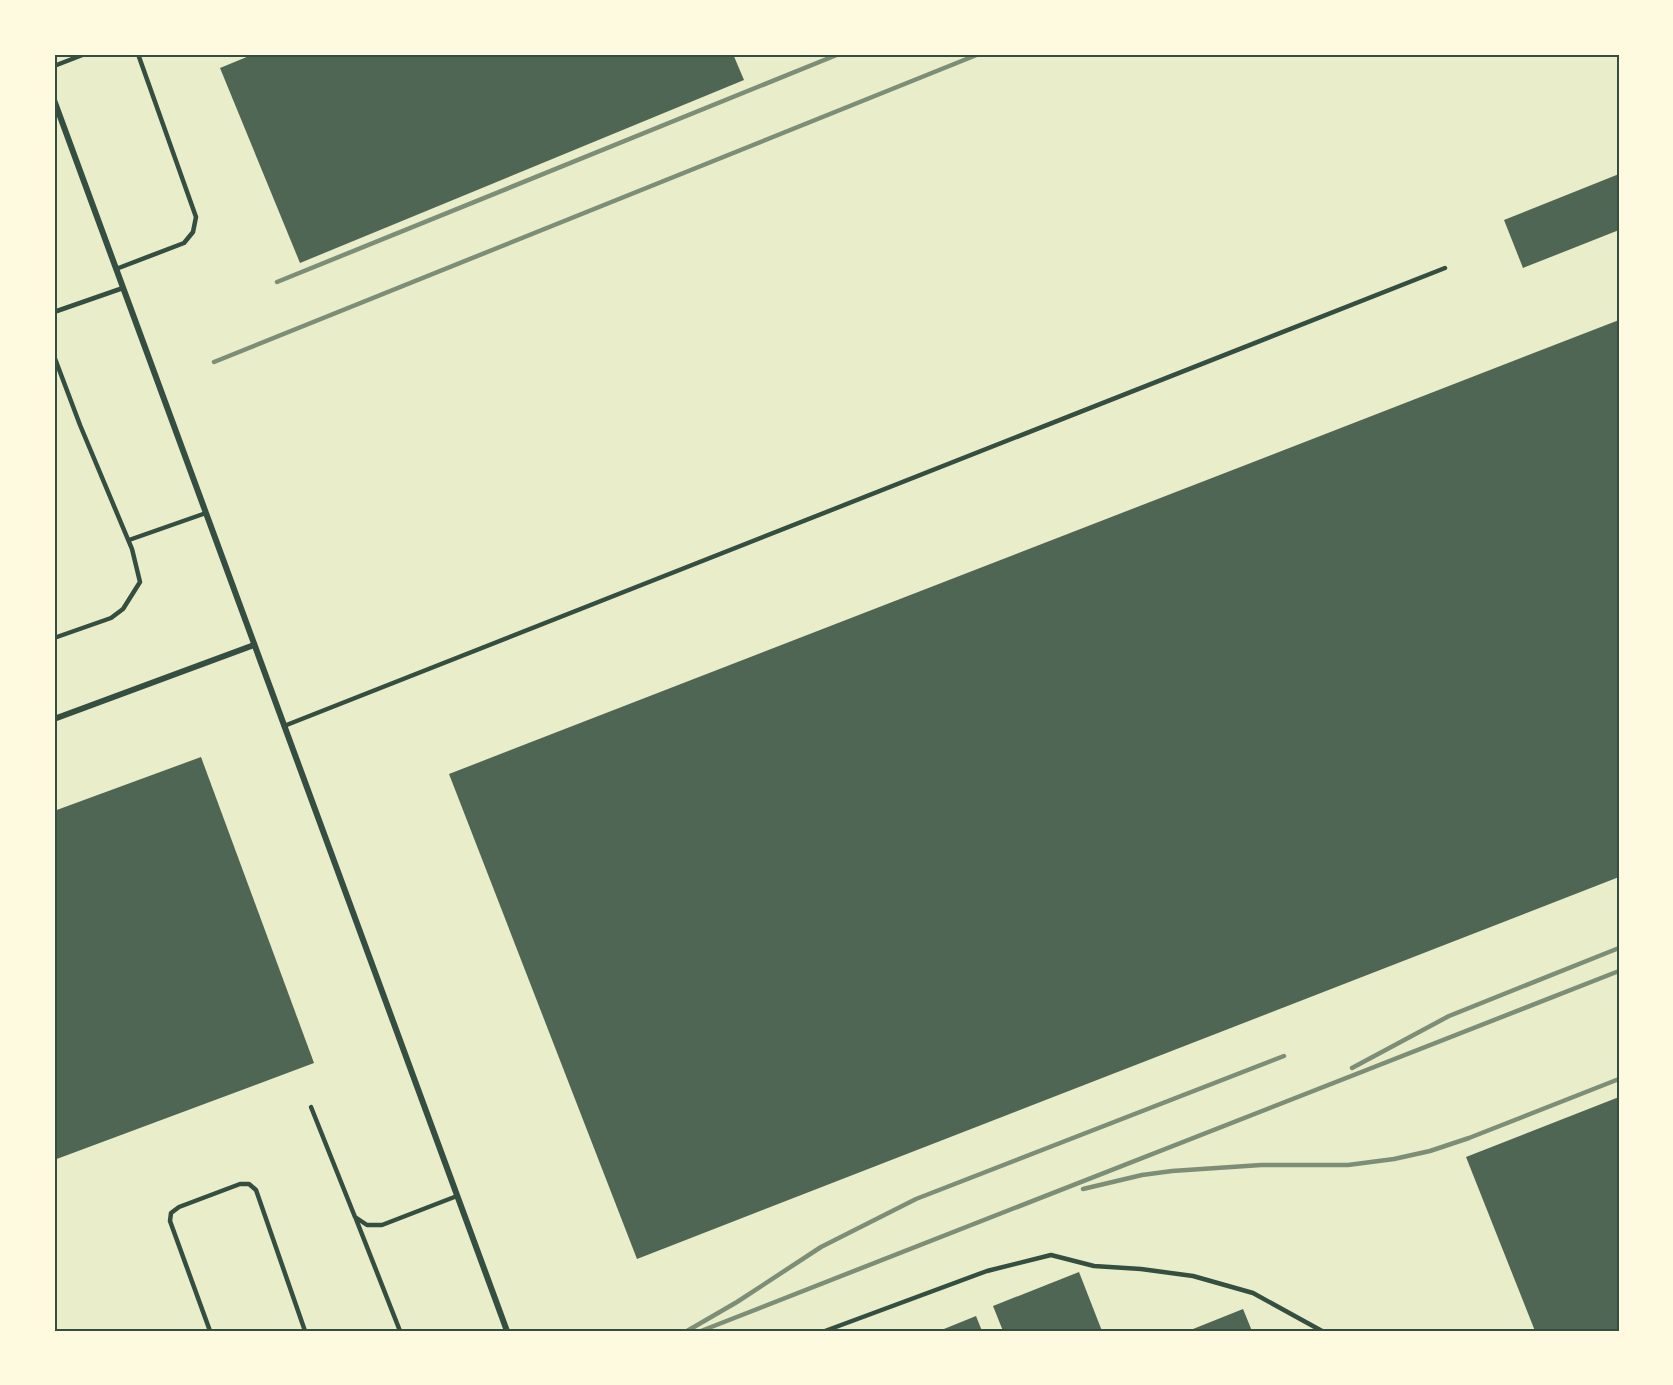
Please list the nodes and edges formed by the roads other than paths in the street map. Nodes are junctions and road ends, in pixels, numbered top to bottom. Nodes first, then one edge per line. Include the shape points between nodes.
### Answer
1 (85, 54) edge
2 (138, 54) edge
3 (54, 66) edge
4 (54, 100) edge
5 (1445, 268) dead end
6 (116, 269) junction
7 (123, 288) junction
8 (54, 312) edge
9 (54, 356) edge
10 (206, 513) junction
11 (129, 540) junction
12 (54, 638) edge
13 (254, 645) junction
14 (54, 719) edge
15 (284, 726) junction
16 (311, 1107) dead end
17 (458, 1196) junction
18 (356, 1216) junction
19 (210, 1331) edge
20 (305, 1331) edge
21 (400, 1331) edge
22 (507, 1331) edge
23 (825, 1331) edge
24 (1322, 1331) edge

1 - 3 lane
2 - 6 lane via 196,217 194,232 184,243
4 - 6 street
5 - 15 lane
6 - 7 street
7 - 8 lane
7 - 10 street
9 - 11 lane
10 - 11 lane
10 - 13 street
11 - 12 lane via 140,582 123,609 111,618
13 - 14 street
13 - 15 street
15 - 17 street
16 - 18 lane
17 - 18 lane via 382,1225 367,1225
17 - 22 street
18 - 21 lane
19 - 20 lane via 170,1221 171,1213 240,1184 249,1184 256,1190
23 - 24 lane via 987,1271 1051,1255 1094,1266 1193,1276 1253,1293

